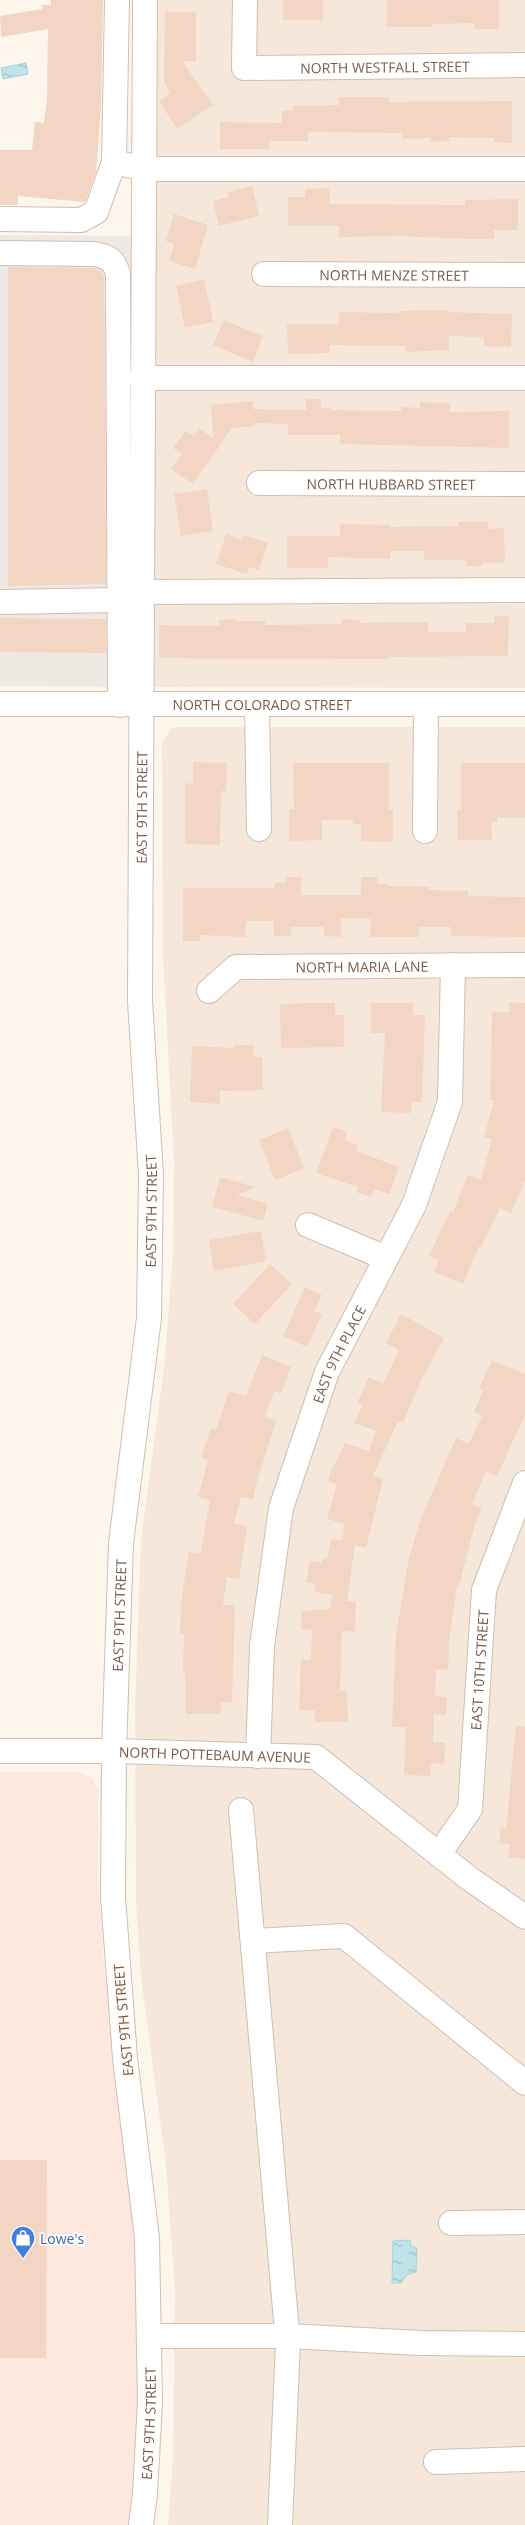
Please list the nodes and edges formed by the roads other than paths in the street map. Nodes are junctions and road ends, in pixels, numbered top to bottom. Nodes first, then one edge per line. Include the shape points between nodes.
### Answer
1 (117, 0) edge
2 (145, 0) edge
3 (246, 0) edge
4 (525, 66) edge
5 (114, 162) junction
6 (145, 169) junction
7 (525, 169) edge
8 (0, 219) edge
9 (0, 253) edge
10 (264, 274) dead end
11 (525, 275) edge
12 (141, 378) junction
13 (525, 378) edge
14 (259, 483) dead end
15 (525, 484) edge
16 (525, 590) edge
17 (130, 596) junction
18 (0, 602) edge
19 (0, 704) edge
20 (426, 704) junction
21 (525, 704) edge
22 (130, 705) junction
23 (257, 705) junction
24 (259, 828) dead end
25 (425, 831) dead end
26 (453, 965) junction
27 (525, 965) edge
28 (209, 991) dead end
29 (308, 1225) dead end
30 (386, 1258) junction
31 (525, 1483) edge
32 (0, 1751) edge
33 (114, 1751) junction
34 (258, 1756) junction
35 (242, 1810) dead end
36 (439, 1854) junction
37 (525, 1917) edge
38 (253, 1941) junction
39 (525, 2083) edge
40 (525, 2222) edge
41 (451, 2223) dead end
42 (149, 2336) junction
43 (288, 2336) junction
44 (525, 2344) edge
45 (525, 2459) edge
46 (436, 2462) dead end
47 (141, 2525) edge
48 (280, 2525) edge

1 - 5 street
2 - 6 street
3 - 4 street, NORTH WESTFALL STREET via 244,68
5 - 6 street
5 - 8 street via 96,212 81,220
6 - 7 street
6 - 12 street
9 - 17 street via 95,254 114,262 118,282
10 - 11 street, NORTH MENZE STREET
12 - 13 street
12 - 17 street
14 - 15 street, NORTH HUBBARD STREET
16 - 17 street
17 - 18 street
17 - 22 street, EAST 9TH STREET
19 - 22 street, NORTH COLORADO STREET
20 - 21 street, NORTH COLORADO STREET
20 - 23 street, NORTH COLORADO STREET
20 - 25 street
22 - 23 street, NORTH COLORADO STREET
22 - 33 street, EAST 9TH STREET via 140,1001 151,1175 149,1318 121,1543
23 - 24 street
26 - 27 street, NORTH MARIA LANE
26 - 28 street, NORTH MARIA LANE via 236,967
26 - 30 street, EAST 9TH PLACE via 450,1102 414,1205
29 - 30 street
30 - 34 street, EAST 9TH PLACE via 327,1372 281,1508 262,1646
31 - 36 street, EAST 10TH STREET via 484,1590 470,1809
32 - 33 street, NORTH POTTEBAUM AVENUE
33 - 34 street, NORTH POTTEBAUM AVENUE
33 - 42 street, EAST 9TH STREET via 113,1897 125,2058 147,2238
34 - 36 street, NORTH POTTEBAUM AVENUE via 316,1757
35 - 38 street
36 - 37 street, NORTH POTTEBAUM AVENUE
38 - 39 street via 344,1936
38 - 43 street
40 - 41 street
42 - 43 street
42 - 47 street, EAST 9TH STREET via 150,2402
43 - 44 street via 420,2343
43 - 48 street
45 - 46 street

